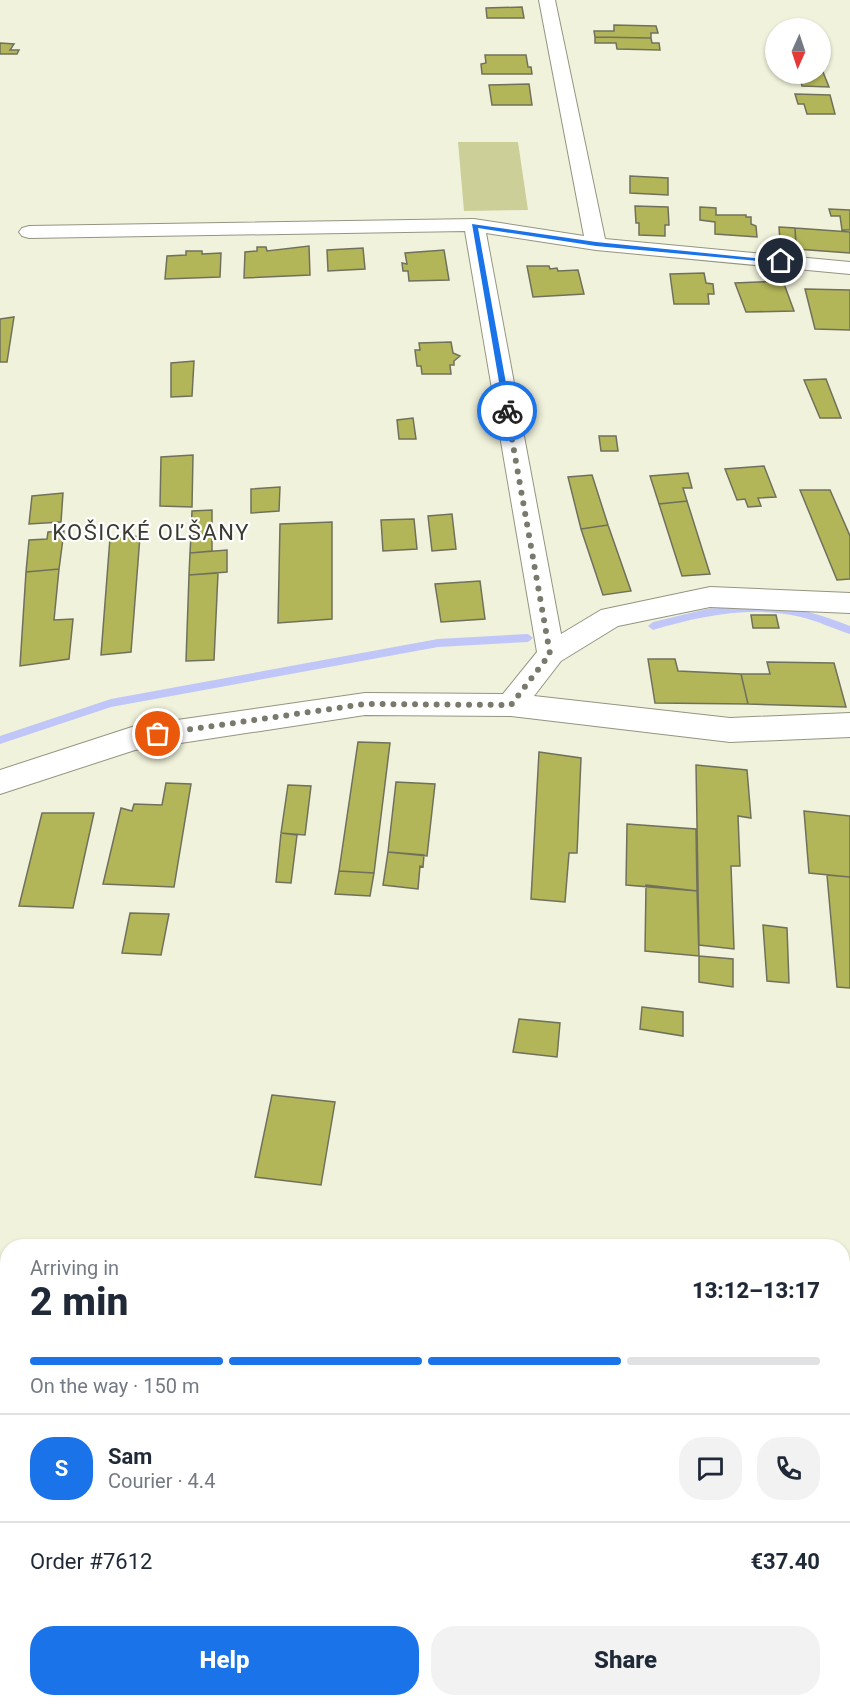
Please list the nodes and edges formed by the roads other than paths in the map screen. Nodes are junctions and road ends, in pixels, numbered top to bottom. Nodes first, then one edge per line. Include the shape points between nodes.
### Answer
1 (547, 0) edge
2 (474, 225) junction
3 (29, 232) dead end
4 (596, 244) junction
5 (850, 268) edge
6 (850, 603) edge
7 (550, 654) junction
8 (511, 705) junction
9 (850, 725) edge
10 (0, 782) edge

1 - 4 street
2 - 3 street
2 - 4 street
2 - 7 street
4 - 5 street
6 - 7 street via 710,597 611,617
7 - 8 street
8 - 9 street via 730,730
8 - 10 street via 365,704 146,736

